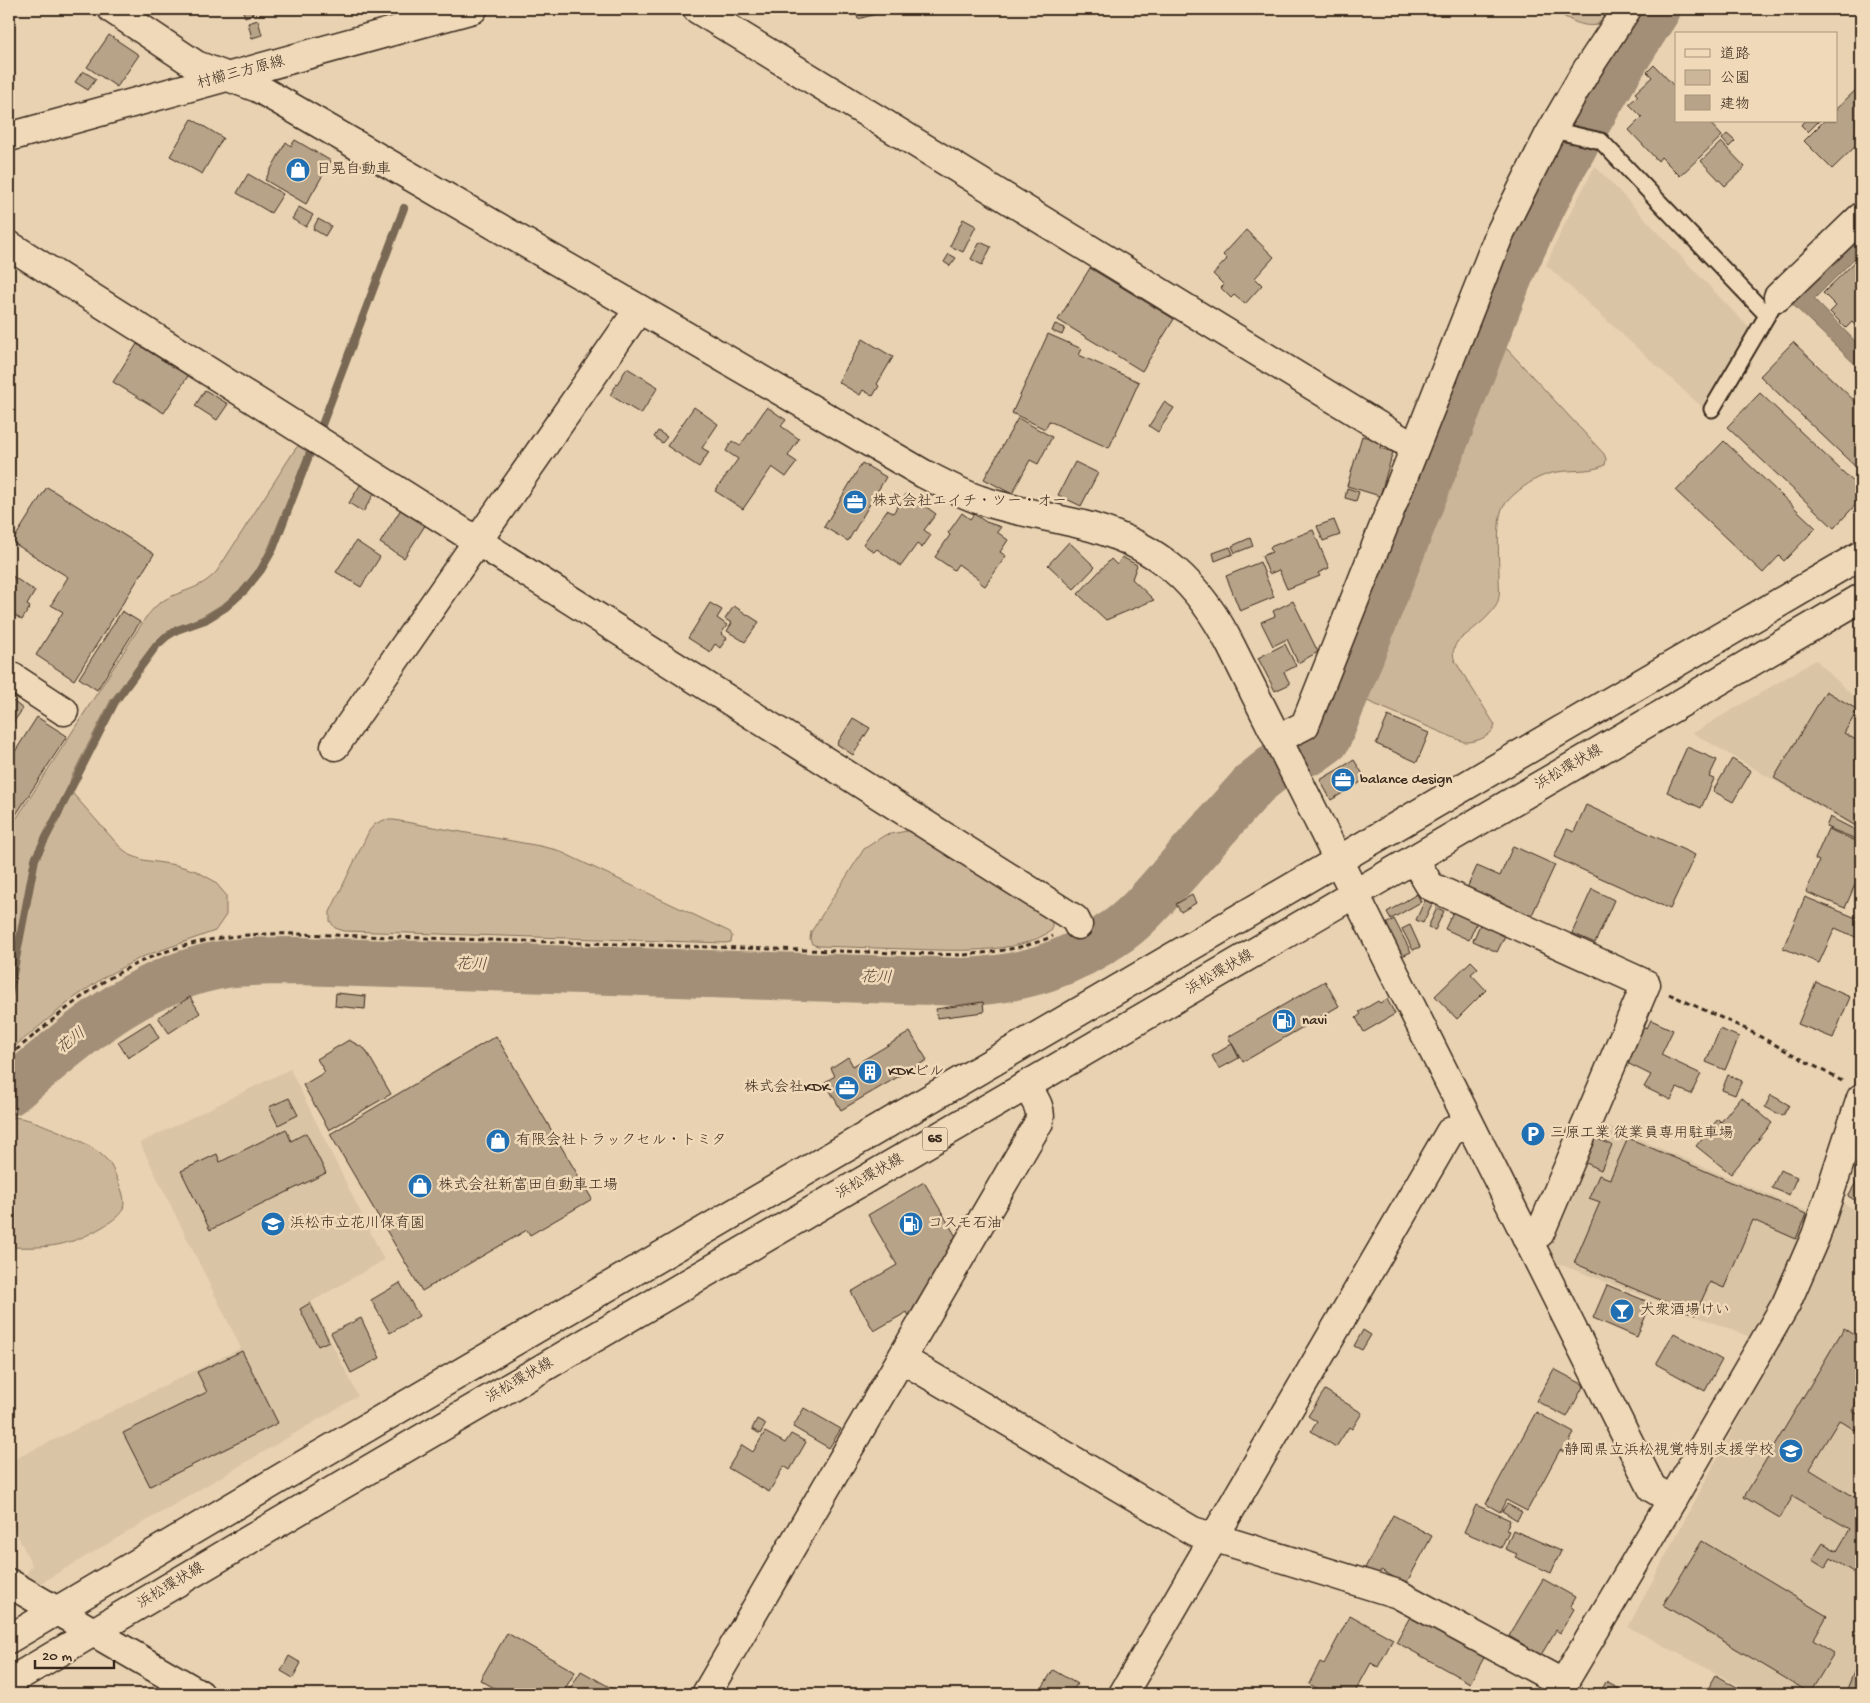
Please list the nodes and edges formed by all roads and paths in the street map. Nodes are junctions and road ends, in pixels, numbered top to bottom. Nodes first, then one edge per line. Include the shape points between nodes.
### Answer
1 (112, 9) edge
2 (473, 9) edge
3 (697, 9) edge
4 (1627, 9) edge
5 (227, 77) junction
6 (1560, 130) junction
7 (9, 137) edge
8 (1861, 217) edge
9 (9, 245) edge
10 (1773, 306) junction
11 (639, 309) junction
12 (1712, 409) dead end
13 (1415, 445) junction
14 (478, 541) junction
15 (1861, 555) edge
16 (1861, 598) edge
17 (9, 675) edge
18 (64, 711) dead end
19 (1278, 739) junction
20 (335, 746) dead end
21 (1414, 859) junction
22 (1338, 860) junction
23 (1355, 893) junction
24 (1078, 925) joint
25 (1646, 984) junction
26 (9, 1056) edge
27 (1026, 1085) junction
28 (1853, 1090) edge
29 (1469, 1123) junction
30 (1856, 1132) edge
31 (1527, 1239) junction
32 (902, 1359) junction
33 (1672, 1500) junction
34 (1213, 1538) junction
35 (9, 1583) edge
36 (56, 1611) junction
37 (94, 1632) junction
38 (9, 1639) edge
39 (9, 1682) edge
40 (1560, 1689) edge
41 (200, 1694) edge
42 (706, 1694) edge
43 (1123, 1694) edge

1 - 5 street via 196,65
2 - 5 street, 村櫛三方原線
3 - 13 street via 1392,434
4 - 6 street via 1586,72
5 - 7 street, 村櫛三方原線
5 - 11 street via 258,88
6 - 10 lane via 1601,141
6 - 13 street via 1532,167 1500,232
8 - 10 street
9 - 14 street
10 - 12 lane
11 - 14 street
11 - 19 street via 951,488 979,500 1091,527 1149,551 1175,570 1217,618
13 - 19 street via 1305,725
14 - 20 street
14 - 24 street via 1075,918
15 - 22 street, 65
16 - 21 street, 浜松環状線 / 65
17 - 18 street
19 - 22 street
21 - 23 street, 浜松環状線 / 65
21 - 25 street via 1430,886
22 - 23 street
22 - 36 street, 65
23 - 27 street, 浜松環状線 / 65
23 - 29 street
24 - 26 path via 1038,943 1001,952 963,954 261,933 221,937 182,946 144,960 108,979
25 - 28 path via 1746,1030
25 - 31 street via 1540,1233
27 - 32 street via 1039,1107 1039,1122
27 - 37 street, 浜松環状線 / 65
28 - 30 street
29 - 31 street
29 - 34 street via 1450,1132
30 - 33 street via 1786,1304
31 - 33 street via 1652,1488
32 - 34 street via 1193,1531
32 - 42 street
33 - 40 street
34 - 40 street via 1398,1594
34 - 43 street
35 - 36 street
36 - 37 street
36 - 38 street, 65
37 - 39 street, 浜松環状線 / 65
37 - 41 street

